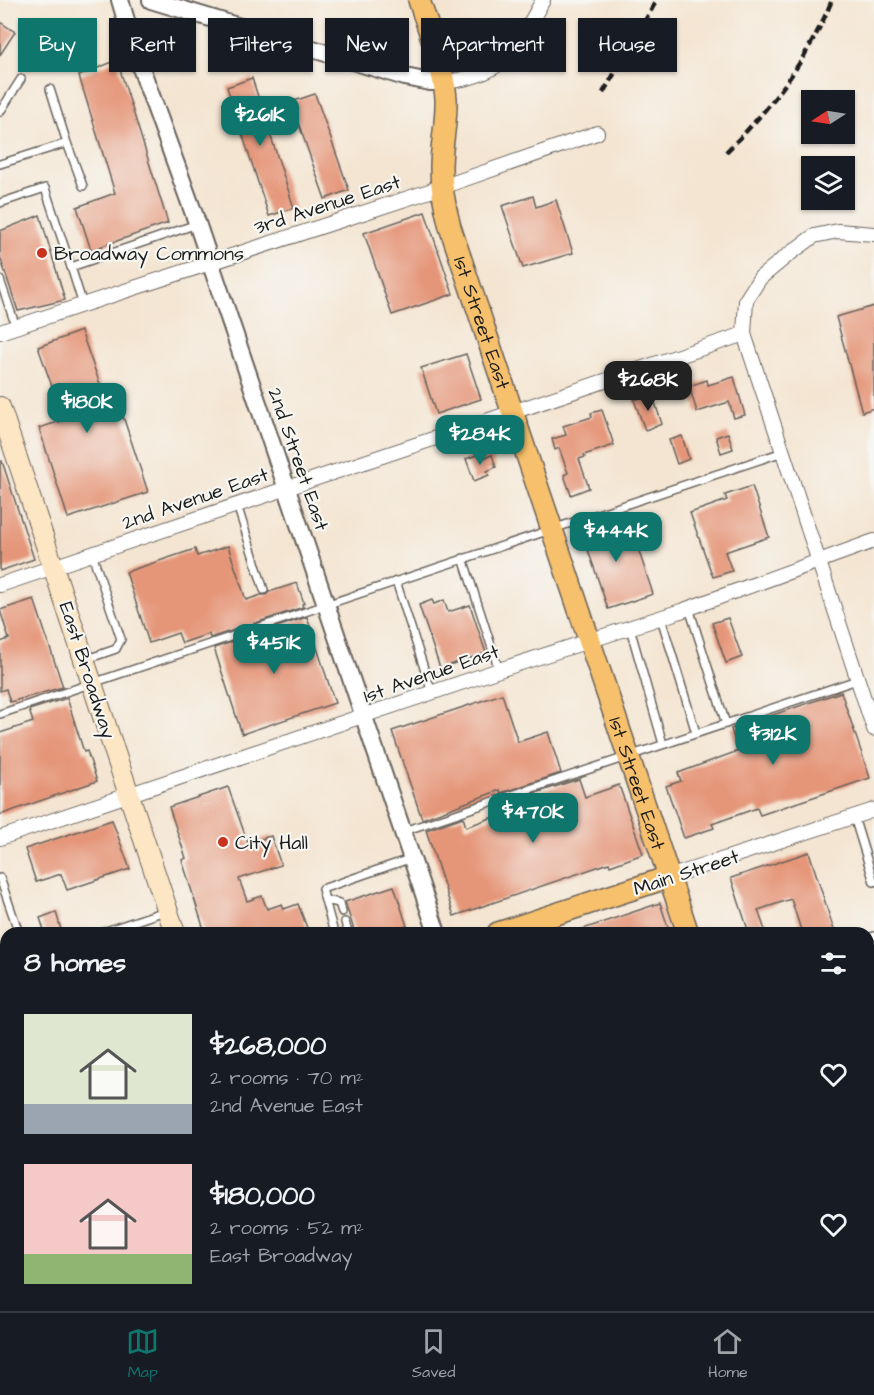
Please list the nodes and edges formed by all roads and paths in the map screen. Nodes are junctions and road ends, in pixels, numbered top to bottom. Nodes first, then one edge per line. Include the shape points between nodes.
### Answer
1 (120, 0) edge
2 (151, 0) edge
3 (419, 0) edge
4 (543, 0) edge
5 (21, 79) dead end
6 (443, 82) junction
7 (50, 88) dead end
8 (0, 112) edge
9 (597, 133) dead end
10 (67, 143) junction
11 (0, 164) edge
12 (83, 186) dead end
13 (442, 187) junction
14 (0, 203) edge
15 (197, 224) junction
16 (874, 234) edge
17 (210, 263) junction
18 (71, 267) junction
19 (0, 280) edge
20 (83, 305) junction
21 (16, 327) junction
22 (0, 332) edge
23 (744, 334) junction
24 (0, 407) edge
25 (512, 412) junction
26 (783, 452) junction
27 (287, 488) junction
28 (237, 505) junction
29 (552, 528) junction
30 (874, 541) edge
31 (92, 554) junction
32 (463, 558) junction
33 (819, 562) junction
34 (53, 567) junction
35 (396, 581) junction
36 (0, 585) edge
37 (264, 590) dead end
38 (326, 605) junction
39 (689, 608) junction
40 (661, 618) junction
41 (630, 628) junction
42 (590, 641) junction
43 (85, 660) junction
44 (499, 670) junction
45 (857, 680) junction
46 (92, 683) junction
47 (432, 693) junction
48 (0, 714) edge
49 (364, 716) junction
50 (726, 724) junction
51 (874, 729) edge
52 (696, 734) junction
53 (663, 744) junction
54 (629, 756) junction
55 (129, 795) junction
56 (874, 810) edge
57 (854, 817) junction
58 (404, 832) junction
59 (0, 838) edge
60 (412, 858) junction
61 (669, 878) junction
62 (0, 880) edge
63 (874, 882) edge
64 (325, 900) junction
65 (167, 910) junction
66 (342, 912) dead end
67 (345, 922) dead end
68 (17, 927) edge
69 (117, 927) edge
70 (173, 927) edge
71 (332, 927) edge
72 (346, 927) edge
73 (435, 927) edge
74 (517, 927) edge
75 (686, 927) edge

1 - 15 street, 2nd Street East
2 - 6 street via 405,77
3 - 6 main road, 1st Street East
4 - 6 street via 520,42 499,66 467,79
5 - 8 lane
6 - 13 main road, 1st Street East via 446,109
7 - 10 lane
9 - 13 street, 3rd Avenue East
10 - 11 lane
10 - 12 lane
13 - 17 street, 3rd Avenue East
13 - 25 main road, 1st Street East via 450,227
14 - 18 lane via 45,188
15 - 17 street, 2nd Street East
15 - 18 lane
16 - 23 street via 838,231 814,236 788,255 760,278 746,300
17 - 20 street, 3rd Avenue East
17 - 27 street, 2nd Street East
18 - 20 lane
19 - 21 lane
20 - 21 street, 3rd Avenue East
21 - 22 street, 3rd Avenue East
23 - 25 street, 2nd Avenue East
23 - 26 street
24 - 34 main road, East Broadway
25 - 27 street, 2nd Avenue East
25 - 29 main road, 1st Street East
26 - 29 lane
26 - 33 street
27 - 28 street, 2nd Avenue East
27 - 38 street, 2nd Street East
28 - 31 street, 2nd Avenue East
28 - 37 lane
29 - 32 lane
29 - 42 main road, 1st Street East
30 - 33 street, 1st Avenue East
31 - 34 street, 2nd Avenue East
31 - 43 lane via 121,639 116,649
32 - 35 lane
32 - 44 lane
33 - 39 street, 1st Avenue East
33 - 45 street
34 - 36 street, 2nd Avenue East
34 - 43 main road, East Broadway
35 - 38 lane
35 - 47 lane
38 - 46 lane
38 - 49 street, 2nd Street East
39 - 40 street, 1st Avenue East
39 - 50 lane
40 - 41 street, 1st Avenue East
40 - 52 lane
41 - 42 street, 1st Avenue East
41 - 53 lane
42 - 44 street, 1st Avenue East
42 - 54 main road, 1st Street East
43 - 46 main road, East Broadway
44 - 47 street, 1st Avenue East
45 - 50 lane
45 - 51 street
46 - 48 lane
46 - 55 main road, East Broadway
47 - 49 street, 1st Avenue East
49 - 55 street, 1st Avenue East
49 - 58 street, 2nd Street East
50 - 52 lane
52 - 53 lane
53 - 54 lane
54 - 58 lane
54 - 61 main road, 1st Street East
55 - 59 street, 1st Avenue East
55 - 65 main road, East Broadway
56 - 57 street, Main Street
57 - 61 street, Main Street
57 - 63 lane
58 - 60 street, 2nd Street East
60 - 64 lane via 322,889
60 - 73 street, 2nd Street East
61 - 74 main road, Main Street
61 - 75 main road, 1st Street East
62 - 68 lane
64 - 66 lane via 339,903
64 - 71 lane
65 - 69 lane
65 - 70 main road, East Broadway
67 - 72 lane

